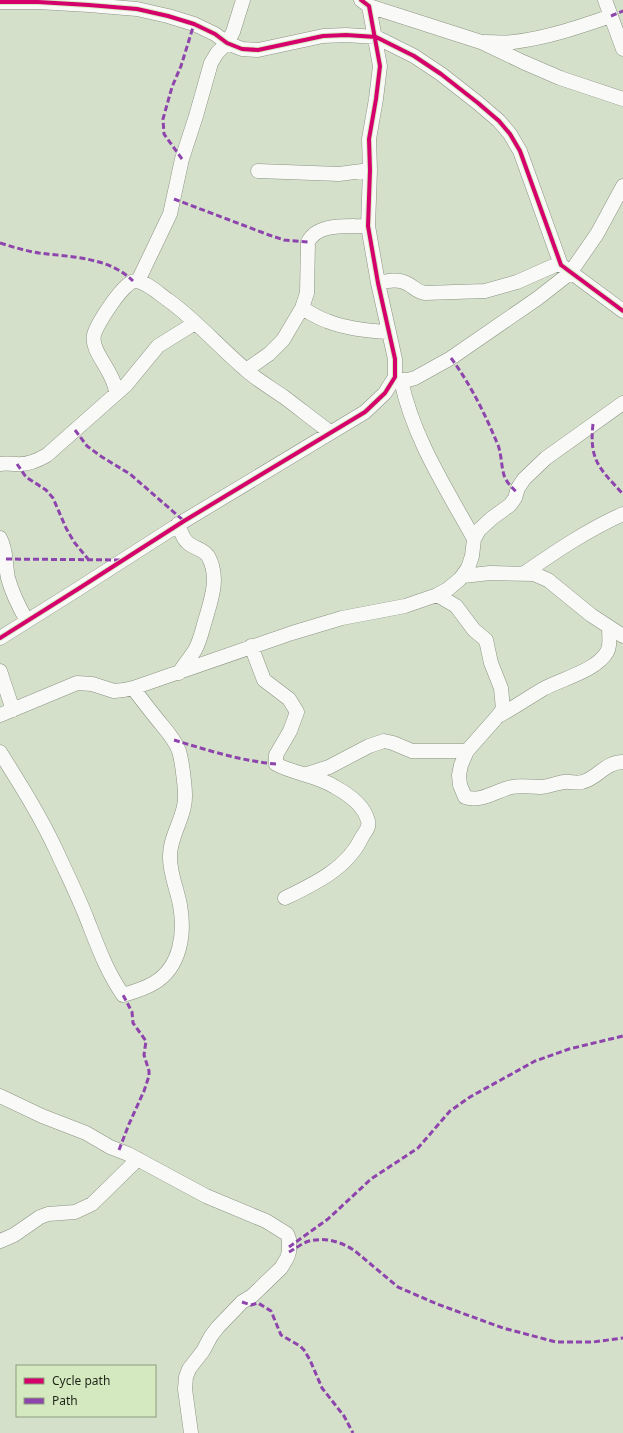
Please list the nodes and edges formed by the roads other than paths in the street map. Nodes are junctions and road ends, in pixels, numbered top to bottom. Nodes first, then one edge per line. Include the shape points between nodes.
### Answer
1 (243, 0) edge
2 (605, 0) edge
3 (0, 2) edge
4 (365, 3) edge
5 (611, 16) junction
6 (376, 37) junction
7 (481, 42) junction
8 (226, 44) junction
9 (623, 49) edge
10 (623, 99) edge
11 (370, 170) junction
12 (258, 171) dead end
13 (623, 186) edge
14 (368, 226) junction
15 (560, 263) junction
16 (570, 273) junction
17 (138, 281) junction
18 (378, 283) junction
19 (302, 308) junction
20 (623, 311) edge
21 (195, 323) junction
22 (389, 332) junction
23 (246, 370) junction
24 (398, 378) junction
25 (116, 393) junction
26 (623, 403) edge
27 (330, 432) junction
28 (0, 464) edge
29 (623, 514) edge
30 (178, 524) junction
31 (0, 538) edge
32 (474, 539) junction
33 (522, 574) junction
34 (463, 576) junction
35 (437, 595) junction
36 (27, 621) junction
37 (610, 628) junction
38 (1, 636) edge
39 (623, 636) edge
40 (251, 646) junction
41 (0, 670) edge
42 (179, 673) junction
43 (133, 688) junction
44 (13, 710) junction
45 (0, 715) edge
46 (498, 717) junction
47 (467, 751) junction
48 (0, 752) edge
49 (623, 762) edge
50 (307, 774) junction
51 (285, 898) dead end
52 (0, 1096) edge
53 (138, 1159) junction
54 (0, 1241) edge
55 (190, 1433) edge

1 - 8 street via 237,22
2 - 5 street
3 - 8 street via 82,4 137,9 194,24 215,34
4 - 6 street
4 - 7 street
5 - 7 street via 571,30 535,38 512,42
5 - 9 street
6 - 8 street via 323,36 258,50
6 - 11 street via 380,66 369,139
6 - 15 street via 414,56 441,74 499,121 510,134 520,151
7 - 10 street via 560,78
8 - 17 street via 211,63 182,159 170,214
11 - 12 street via 339,174
11 - 14 street
13 - 16 street via 597,234
14 - 18 street
14 - 19 street via 329,228 312,235 308,242 307,293
15 - 16 street via 562,268
15 - 18 street via 517,282 485,291 425,293 401,281
16 - 20 street
16 - 24 street via 451,358 415,378
17 - 21 street via 173,304
17 - 25 street via 129,282 122,290 94,334 96,350 114,380
18 - 22 street
19 - 22 street via 326,321 347,328
19 - 23 street via 283,340 269,354
21 - 23 street
21 - 25 street via 158,346 126,385
22 - 24 street
23 - 27 street
24 - 27 street via 365,412
24 - 32 street via 420,439
25 - 28 street via 46,455 34,462
26 - 32 street via 546,458 524,479 510,505 479,530
27 - 30 street
29 - 33 street via 558,549
30 - 36 street
30 - 42 street via 184,539 207,555 214,572 213,595 200,637 195,650
31 - 36 street via 5,549 17,604
32 - 34 street via 472,556
33 - 34 street via 490,573
33 - 37 street via 534,574 548,580
34 - 35 street
35 - 40 street via 405,606 342,618
35 - 46 street via 456,606 486,640 491,662 502,688 503,708
36 - 38 street
37 - 39 street
37 - 46 street via 607,652 601,660 584,671 543,689
40 - 42 street
40 - 50 street via 264,680 290,699 297,712 290,731 276,755 276,764 291,771
41 - 44 street
42 - 43 street
43 - 44 street via 114,690 78,682
43 - 48 street via 174,740 180,752 185,794 182,815 170,850 182,917 182,942 171,967 154,983 123,995 117,987 100,955 57,852 36,810
44 - 45 street
46 - 47 street
47 - 49 street via 459,776 465,797 471,799 522,785 540,787 563,782 584,782 609,766
47 - 50 street via 412,751 384,741 324,769
50 - 51 street via 336,787 360,805 368,821 368,828 354,852 340,865 313,885
52 - 53 street via 86,1133
53 - 54 street via 92,1204 75,1212 44,1215
53 - 55 street via 206,1196 266,1221 287,1234 289,1239 289,1252 281,1268 218,1327 189,1369 184,1389

